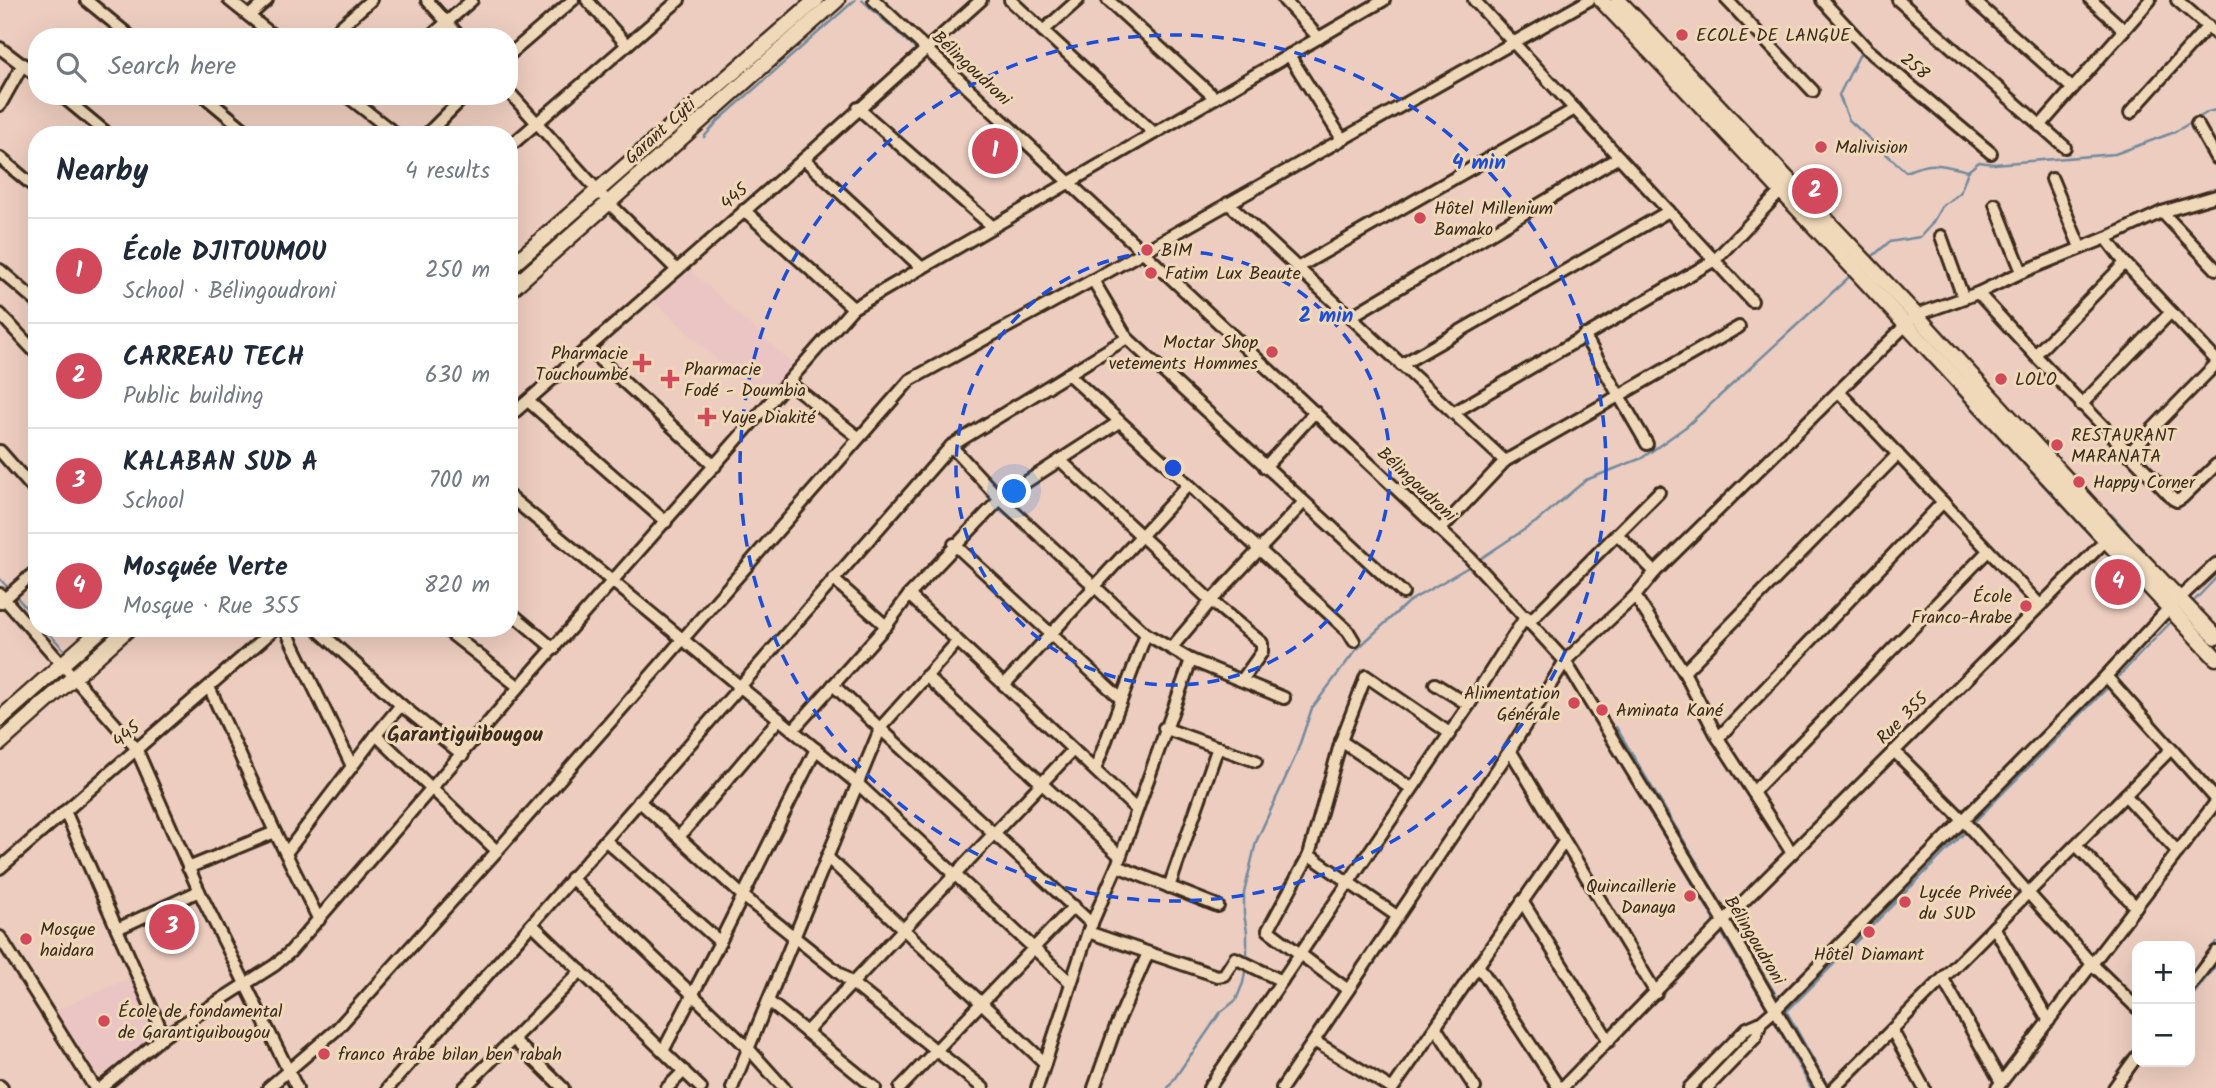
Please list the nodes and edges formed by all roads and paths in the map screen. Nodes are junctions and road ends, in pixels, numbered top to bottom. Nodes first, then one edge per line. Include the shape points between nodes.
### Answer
1 (86, 0) edge
2 (229, 0) edge
3 (249, 0) edge
4 (267, 0) edge
5 (371, 0) edge
6 (427, 0) edge
7 (472, 0) edge
8 (573, 0) edge
9 (587, 0) edge
10 (679, 0) edge
11 (816, 0) edge
12 (837, 0) edge
13 (874, 0) edge
14 (981, 0) edge
15 (1010, 0) edge
16 (1078, 0) edge
17 (1108, 0) edge
18 (1284, 0) edge
19 (1384, 0) edge
20 (1474, 0) edge
21 (1588, 0) edge
22 (1601, 0) edge
23 (1618, 0) edge
24 (1727, 0) edge
25 (1822, 0) edge
26 (1898, 0) edge
27 (1973, 0) edge
28 (2092, 0) edge
29 (2150, 0) edge
30 (2177, 0) edge
31 (253, 13) junction
32 (447, 22) junction
33 (120, 28) edge
34 (267, 28) edge
35 (339, 28) edge
36 (440, 28) edge
37 (452, 28) edge
38 (2124, 30) junction
39 (2212, 30) edge
40 (1044, 31) junction
41 (1319, 38) junction
42 (1513, 42) junction
43 (627, 45) junction
44 (518, 47) edge
45 (0, 48) edge
46 (925, 49) junction
47 (1289, 55) junction
48 (23, 64) junction
49 (28, 68) edge
50 (2072, 88) junction
51 (1813, 91) dead end
52 (1214, 99) junction
53 (518, 102) edge
54 (0, 105) edge
55 (73, 105) edge
56 (215, 105) edge
57 (362, 105) edge
58 (456, 105) edge
59 (858, 108) junction
60 (1575, 109) junction
61 (2130, 114) dead end
62 (537, 123) junction
63 (2197, 124) dead end
64 (98, 126) edge
65 (240, 126) edge
66 (387, 126) edge
67 (435, 126) edge
68 (2040, 126) junction
69 (1154, 133) junction
70 (518, 139) edge
71 (1342, 139) junction
72 (2065, 147) dead end
73 (1991, 153) dead end
74 (1619, 157) junction
75 (0, 158) edge
76 (2216, 158) edge
77 (804, 159) junction
78 (2052, 180) dead end
79 (28, 181) edge
80 (1070, 183) junction
81 (597, 190) junction
82 (1782, 190) junction
83 (2216, 195) edge
84 (609, 203) junction
85 (1228, 204) junction
86 (1995, 204) dead end
87 (744, 210) junction
88 (1669, 211) junction
89 (2162, 212) junction
90 (993, 227) junction
91 (1941, 236) dead end
92 (2106, 238) junction
93 (2080, 247) junction
94 (1143, 252) junction
95 (518, 260) edge
96 (1715, 260) junction
97 (2125, 262) junction
98 (922, 268) junction
99 (1297, 268) junction
100 (2216, 269) edge
101 (0, 270) edge
102 (677, 270) junction
103 (2022, 272) junction
104 (1093, 280) junction
105 (518, 283) edge
106 (1978, 293) junction
107 (28, 294) edge
108 (1963, 297) junction
109 (1752, 301) dead end
110 (853, 308) junction
111 (2171, 312) junction
112 (0, 314) edge
113 (1350, 317) junction
114 (1911, 320) junction
115 (1739, 327) dead end
116 (1584, 335) junction
117 (1127, 338) junction
118 (28, 344) edge
119 (587, 348) junction
120 (2035, 355) junction
121 (2216, 362) edge
122 (1401, 365) junction
123 (1068, 374) junction
124 (788, 382) junction
125 (1839, 391) junction
126 (1619, 396) junction
127 (527, 401) junction
128 (2081, 405) junction
129 (518, 409) edge
130 (1315, 412) junction
131 (1453, 413) junction
132 (1119, 422) junction
133 (858, 437) junction
134 (1647, 444) dead end
135 (951, 446) junction
136 (0, 451) edge
137 (1898, 454) junction
138 (2128, 454) junction
139 (1060, 460) junction
140 (1505, 461) junction
141 (2216, 465) edge
142 (715, 466) junction
143 (1265, 467) junction
144 (28, 482) edge
145 (1188, 485) junction
146 (1659, 492) dead end
147 (1000, 499) junction
148 (1304, 502) junction
149 (1943, 502) junction
150 (518, 503) edge
151 (666, 522) junction
152 (1440, 530) junction
153 (1618, 534) junction
154 (1142, 536) junction
155 (2105, 541) junction
156 (954, 544) junction
157 (1258, 550) junction
158 (1988, 551) junction
159 (2216, 564) edge
160 (1655, 572) junction
161 (28, 577) edge
162 (833, 579) junction
163 (613, 582) junction
164 (1095, 587) junction
165 (1403, 593) dead end
166 (909, 595) junction
167 (1635, 596) junction
168 (2, 598) edge
169 (1211, 601) junction
170 (2175, 603) junction
171 (2040, 606) junction
172 (518, 619) edge
173 (1528, 619) junction
174 (886, 626) junction
175 (28, 627) edge
176 (1146, 634) junction
177 (1051, 635) junction
178 (37, 637) edge
179 (93, 637) edge
180 (119, 637) edge
181 (265, 637) edge
182 (289, 637) edge
183 (326, 637) edge
184 (455, 637) edge
185 (2216, 637) edge
186 (682, 639) junction
187 (1354, 640) dead end
188 (957, 642) junction
189 (1172, 647) junction
190 (554, 649) junction
191 (2216, 658) edge
192 (1191, 660) junction
193 (1565, 661) junction
194 (62, 664) junction
195 (1684, 673) junction
196 (926, 676) junction
197 (2106, 676) junction
198 (74, 677) junction
199 (1242, 680) junction
200 (1435, 684) dead end
201 (833, 685) junction
202 (1004, 685) junction
203 (739, 686) junction
204 (209, 687) junction
205 (519, 687) junction
206 (1284, 698) dead end
207 (1121, 699) junction
208 (401, 705) junction
209 (1469, 705) junction
210 (0, 719) edge
211 (779, 719) junction
212 (881, 727) junction
213 (1164, 728) junction
214 (793, 730) junction
215 (1448, 732) junction
216 (376, 735) junction
217 (1718, 738) junction
218 (1341, 741) junction
219 (0, 743) edge
220 (1218, 747) junction
221 (136, 748) junction
222 (816, 749) junction
223 (2171, 749) junction
224 (1073, 750) junction
225 (1510, 750) junction
226 (1894, 751) junction
227 (463, 755) junction
228 (1256, 761) dead end
229 (352, 766) junction
230 (1095, 770) junction
231 (1042, 783) junction
232 (858, 784) junction
233 (1411, 788) junction
234 (433, 789) junction
235 (1753, 792) junction
236 (2125, 795) junction
237 (639, 801) junction
238 (2216, 801) edge
239 (1136, 809) junction
240 (65, 811) junction
241 (1962, 819) junction
242 (275, 832) junction
243 (995, 833) junction
244 (679, 837) junction
245 (605, 840) junction
246 (1564, 842) junction
247 (2076, 845) junction
248 (497, 850) junction
249 (1792, 852) junction
250 (2178, 852) junction
251 (286, 853) junction
252 (1309, 855) junction
253 (827, 857) junction
254 (1119, 861) junction
255 (0, 868) edge
256 (188, 868) junction
257 (955, 875) junction
258 (571, 878) junction
259 (1348, 881) junction
260 (1170, 887) junction
261 (198, 891) junction
262 (2028, 893) junction
263 (743, 896) junction
264 (1521, 901) junction
265 (1074, 906) junction
266 (1218, 906) dead end
267 (2136, 907) junction
268 (1397, 916) junction
269 (318, 920) junction
270 (1724, 920) junction
271 (532, 923) junction
272 (1090, 928) junction
273 (1994, 928) junction
274 (117, 929) junction
275 (903, 929) junction
276 (793, 936) junction
277 (0, 937) edge
278 (720, 942) junction
279 (1034, 948) junction
280 (2216, 952) edge
281 (1148, 953) junction
282 (1301, 954) junction
283 (2092, 964) junction
284 (1478, 965) junction
285 (581, 971) junction
286 (1942, 979) junction
287 (2195, 979) edge
288 (1282, 981) junction
289 (852, 983) junction
290 (1071, 984) junction
291 (245, 985) junction
292 (1348, 990) junction
293 (1656, 993) junction
294 (692, 994) junction
295 (768, 1001) junction
296 (981, 1003) junction
297 (2133, 1004) edge
298 (1776, 1009) junction
299 (2049, 1021) junction
300 (1761, 1022) junction
301 (1436, 1028) junction
302 (1892, 1030) junction
303 (806, 1032) junction
304 (164, 1036) junction
305 (513, 1039) junction
306 (1314, 1041) junction
307 (1609, 1041) junction
308 (748, 1048) junction
309 (663, 1051) junction
310 (936, 1051) junction
311 (1045, 1063) junction
312 (2132, 1065) edge
313 (684, 1071) junction
314 (288, 1073) junction
315 (1999, 1085) edge
316 (2120, 1086) edge
317 (94, 1088) edge
318 (101, 1088) edge
319 (268, 1088) edge
320 (297, 1088) edge
321 (388, 1088) edge
322 (464, 1088) edge
323 (563, 1088) edge
324 (667, 1088) edge
325 (701, 1088) edge
326 (732, 1088) edge
327 (784, 1088) edge
328 (875, 1088) edge
329 (900, 1088) edge
330 (983, 1088) edge
331 (1037, 1088) edge
332 (1094, 1088) edge
333 (1209, 1088) edge
334 (1282, 1088) edge
335 (1392, 1088) edge
336 (1475, 1088) edge
337 (1560, 1088) edge
338 (1689, 1088) edge
339 (1707, 1088) edge
340 (1821, 1088) edge
341 (1835, 1088) edge
342 (1924, 1088) edge

1 - 33 street
2 - 31 street
3 - 31 street
4 - 31 street
5 - 35 street
6 - 32 street
7 - 32 street
8 - 44 street
9 - 43 street
10 - 43 street
11 - 81 main road, Garant Cyti
12 - 84 main road, Garant Cyti
13 - 46 street, Bélingoudroni
14 - 46 street, 445
15 - 40 street
16 - 40 street
17 - 52 street
18 - 41 street
19 - 41 street
20 - 42 street
21 - 42 street
22 - 82 main road
23 - 114 main road
24 - 51 street
25 - 73 street, 258 via 1867,50
26 - 68 street
27 - 50 street
28 - 38 street
29 - 38 street
30 - 39 street
31 - 34 street
32 - 36 street
32 - 37 street
38 - 50 street
39 - 61 street
40 - 69 street
41 - 47 street
42 - 60 street
42 - 71 street
43 - 62 street
45 - 48 street
46 - 59 street, 445
46 - 80 street, Bélingoudroni
47 - 52 street
47 - 71 street
48 - 49 street
48 - 54 street
50 - 68 street
52 - 69 street
53 - 62 street
55 - 64 street
56 - 65 street
57 - 66 street
58 - 67 street
59 - 77 street, 445
59 - 90 street
60 - 74 street
60 - 99 street
62 - 70 street
62 - 81 street
63 - 76 street
68 - 72 street
69 - 80 street
71 - 85 street
74 - 88 street
74 - 113 street
75 - 79 street
77 - 87 street, 445
77 - 98 street
78 - 93 street
80 - 90 street
80 - 94 street, Bélingoudroni
81 - 84 street
81 - 95 main road, Garant Cyti
82 - 96 street
82 - 114 main road
83 - 89 street
84 - 102 street
84 - 105 main road, Garant Cyti
85 - 94 street
85 - 99 street
86 - 103 street
87 - 102 street, 445
87 - 110 street
88 - 96 street
88 - 122 street
89 - 92 street
89 - 100 street
90 - 98 street
91 - 108 street
92 - 93 street
92 - 97 street
93 - 103 street
94 - 104 street
94 - 130 street, Bélingoudroni
96 - 109 street
96 - 116 street
97 - 111 street
97 - 120 street
98 - 110 street
99 - 113 street
101 - 107 street
102 - 119 street, 445
103 - 106 street
104 - 117 street
104 - 133 street via 910,380
106 - 108 street
106 - 120 street
108 - 114 street
110 - 124 street
111 - 121 street
111 - 128 street
112 - 118 street
113 - 122 street
114 - 125 street
114 - 155 main road
114 - 170 main road via 2114,531
115 - 126 street
116 - 126 street
116 - 131 street
117 - 123 street
117 - 143 street
119 - 127 street, 445
119 - 142 street
120 - 128 street
121 - 138 street
122 - 131 street
123 - 132 street
123 - 135 street
124 - 133 street
124 - 142 street
125 - 137 street
125 - 160 street
126 - 134 street
126 - 140 street
127 - 129 street, 445
127 - 151 street
128 - 138 street
130 - 143 street
130 - 152 street, Bélingoudroni
131 - 140 street
132 - 139 street
132 - 145 street
133 - 186 street
135 - 147 street
135 - 162 street
136 - 144 street
137 - 149 street
137 - 195 street
138 - 141 street via 2177,501
139 - 147 street
139 - 154 street
140 - 152 street
142 - 151 street
143 - 148 street
145 - 154 street
145 - 157 street
146 - 153 street
147 - 156 street
147 - 164 street
148 - 157 street
148 - 165 street
149 - 158 street
149 - 217 street
150 - 163 street
151 - 163 street
152 - 173 street, Bélingoudroni
153 - 160 street
153 - 173 street
154 - 164 street
154 - 169 street
155 - 170 main road
155 - 171 street, Rue 355
156 - 166 street
156 - 177 street
157 - 169 street
157 - 187 street
158 - 171 street
158 - 235 street
159 - 170 street
160 - 167 street
161 - 168 street
162 - 174 street
162 - 203 street
163 - 186 street
163 - 190 street
164 - 176 street
164 - 177 street
166 - 174 street
166 - 188 street
167 - 193 street
167 - 195 street
168 - 175 street
169 - 189 street
169 - 199 street via 1262,643 1262,652
170 - 185 main road
170 - 191 main road
170 - 197 street
171 - 226 street, Rue 355
172 - 190 street
173 - 193 street, Bélingoudroni
173 - 209 street
174 - 201 street
176 - 189 street
176 - 207 street
177 - 202 street
177 - 207 street
178 - 194 street
179 - 194 main road
180 - 198 main road
181 - 204 street, 445
182 - 229 street
183 - 208 street
184 - 205 street
186 - 203 street
186 - 248 street
188 - 196 street
188 - 202 street
189 - 192 street
190 - 205 street
192 - 199 street
192 - 213 street
193 - 225 street
193 - 270 street, Bélingoudroni
194 - 198 street
194 - 210 main road
195 - 217 street
196 - 212 street
196 - 231 street
197 - 223 street
197 - 241 street
198 - 219 main road
198 - 221 street
199 - 206 street
200 - 209 street
201 - 212 street
201 - 214 street
202 - 224 street
203 - 211 street
203 - 237 street
204 - 221 street, 445
204 - 242 street
205 - 227 street
207 - 230 street
208 - 216 street
208 - 227 street
209 - 215 street
211 - 214 street
211 - 244 street
212 - 232 street
212 - 243 street
213 - 220 street
213 - 239 street
214 - 222 street
215 - 218 street via 1366,676
215 - 233 street
216 - 229 street
216 - 234 street
217 - 235 street
218 - 233 street
218 - 252 street
220 - 228 street
220 - 260 street
221 - 240 street, 445
221 - 256 street
222 - 232 street
222 - 263 street
223 - 236 street
223 - 238 street
224 - 230 street
224 - 231 street
225 - 246 street
225 - 268 street
226 - 241 street
226 - 249 street, Rue 355
227 - 234 street
229 - 251 street
230 - 239 street
231 - 243 street
231 - 254 street
232 - 253 street
232 - 257 street
233 - 259 street
234 - 248 street
234 - 269 street
235 - 249 street
236 - 247 street
236 - 250 street
237 - 244 street
237 - 245 street
238 - 250 street
239 - 254 street
240 - 255 street, 445
240 - 274 street
241 - 262 street
241 - 298 street
242 - 251 street
242 - 256 street
243 - 257 street
243 - 265 street
244 - 263 street
245 - 258 street
245 - 278 street
246 - 264 street
246 - 293 street
247 - 262 street
247 - 267 street
248 - 314 street via 336,1030
249 - 270 street, Rue 355
250 - 267 street
251 - 269 street
252 - 259 street
252 - 282 street via 1268,930
253 - 275 street
253 - 276 street
254 - 260 street
254 - 272 street
256 - 261 street
257 - 275 street
257 - 279 street
258 - 271 street
258 - 294 street
259 - 268 street
259 - 282 street
260 - 266 street
261 - 274 street
261 - 291 street
262 - 273 street
262 - 283 street
263 - 276 street
263 - 278 street
264 - 284 street
264 - 307 street
265 - 272 street
265 - 279 street
267 - 283 street
268 - 292 street
269 - 291 street via 290,952
270 - 293 street, Rue 355
270 - 298 street, Bélingoudroni
271 - 285 street
271 - 321 street
272 - 281 street
272 - 290 street
273 - 286 street
273 - 299 street
274 - 304 street
275 - 289 street
275 - 296 street
276 - 289 street
276 - 295 street
277 - 317 street
278 - 294 street
279 - 290 street
279 - 296 street
280 - 287 street
281 - 288 street via 1217,976 1223,975 1235,958
281 - 332 street
282 - 288 street
282 - 292 street
283 - 297 street
283 - 299 street
284 - 301 street
284 - 337 street
285 - 305 street
285 - 309 street
286 - 302 street
286 - 315 street
288 - 333 street
289 - 303 street
289 - 310 street
290 - 311 street
291 - 304 street
291 - 314 street
292 - 306 street
293 - 307 street, Rue 355
294 - 308 street
294 - 309 street
295 - 303 street
295 - 308 street
296 - 310 street
296 - 311 street
298 - 300 street
298 - 340 street, Bélingoudroni
299 - 315 street
300 - 338 street via 1747,1028
300 - 339 street via 1756,1037
301 - 335 street
301 - 336 street
302 - 341 street
302 - 342 street
303 - 328 street
304 - 318 street
305 - 322 street
305 - 323 street
306 - 334 street
306 - 335 street
307 - 337 street, Rue 355
308 - 326 street
308 - 327 street
309 - 313 street
310 - 329 street
310 - 330 street
311 - 331 street
312 - 316 street
313 - 324 street
313 - 325 street
314 - 319 street
314 - 320 street

